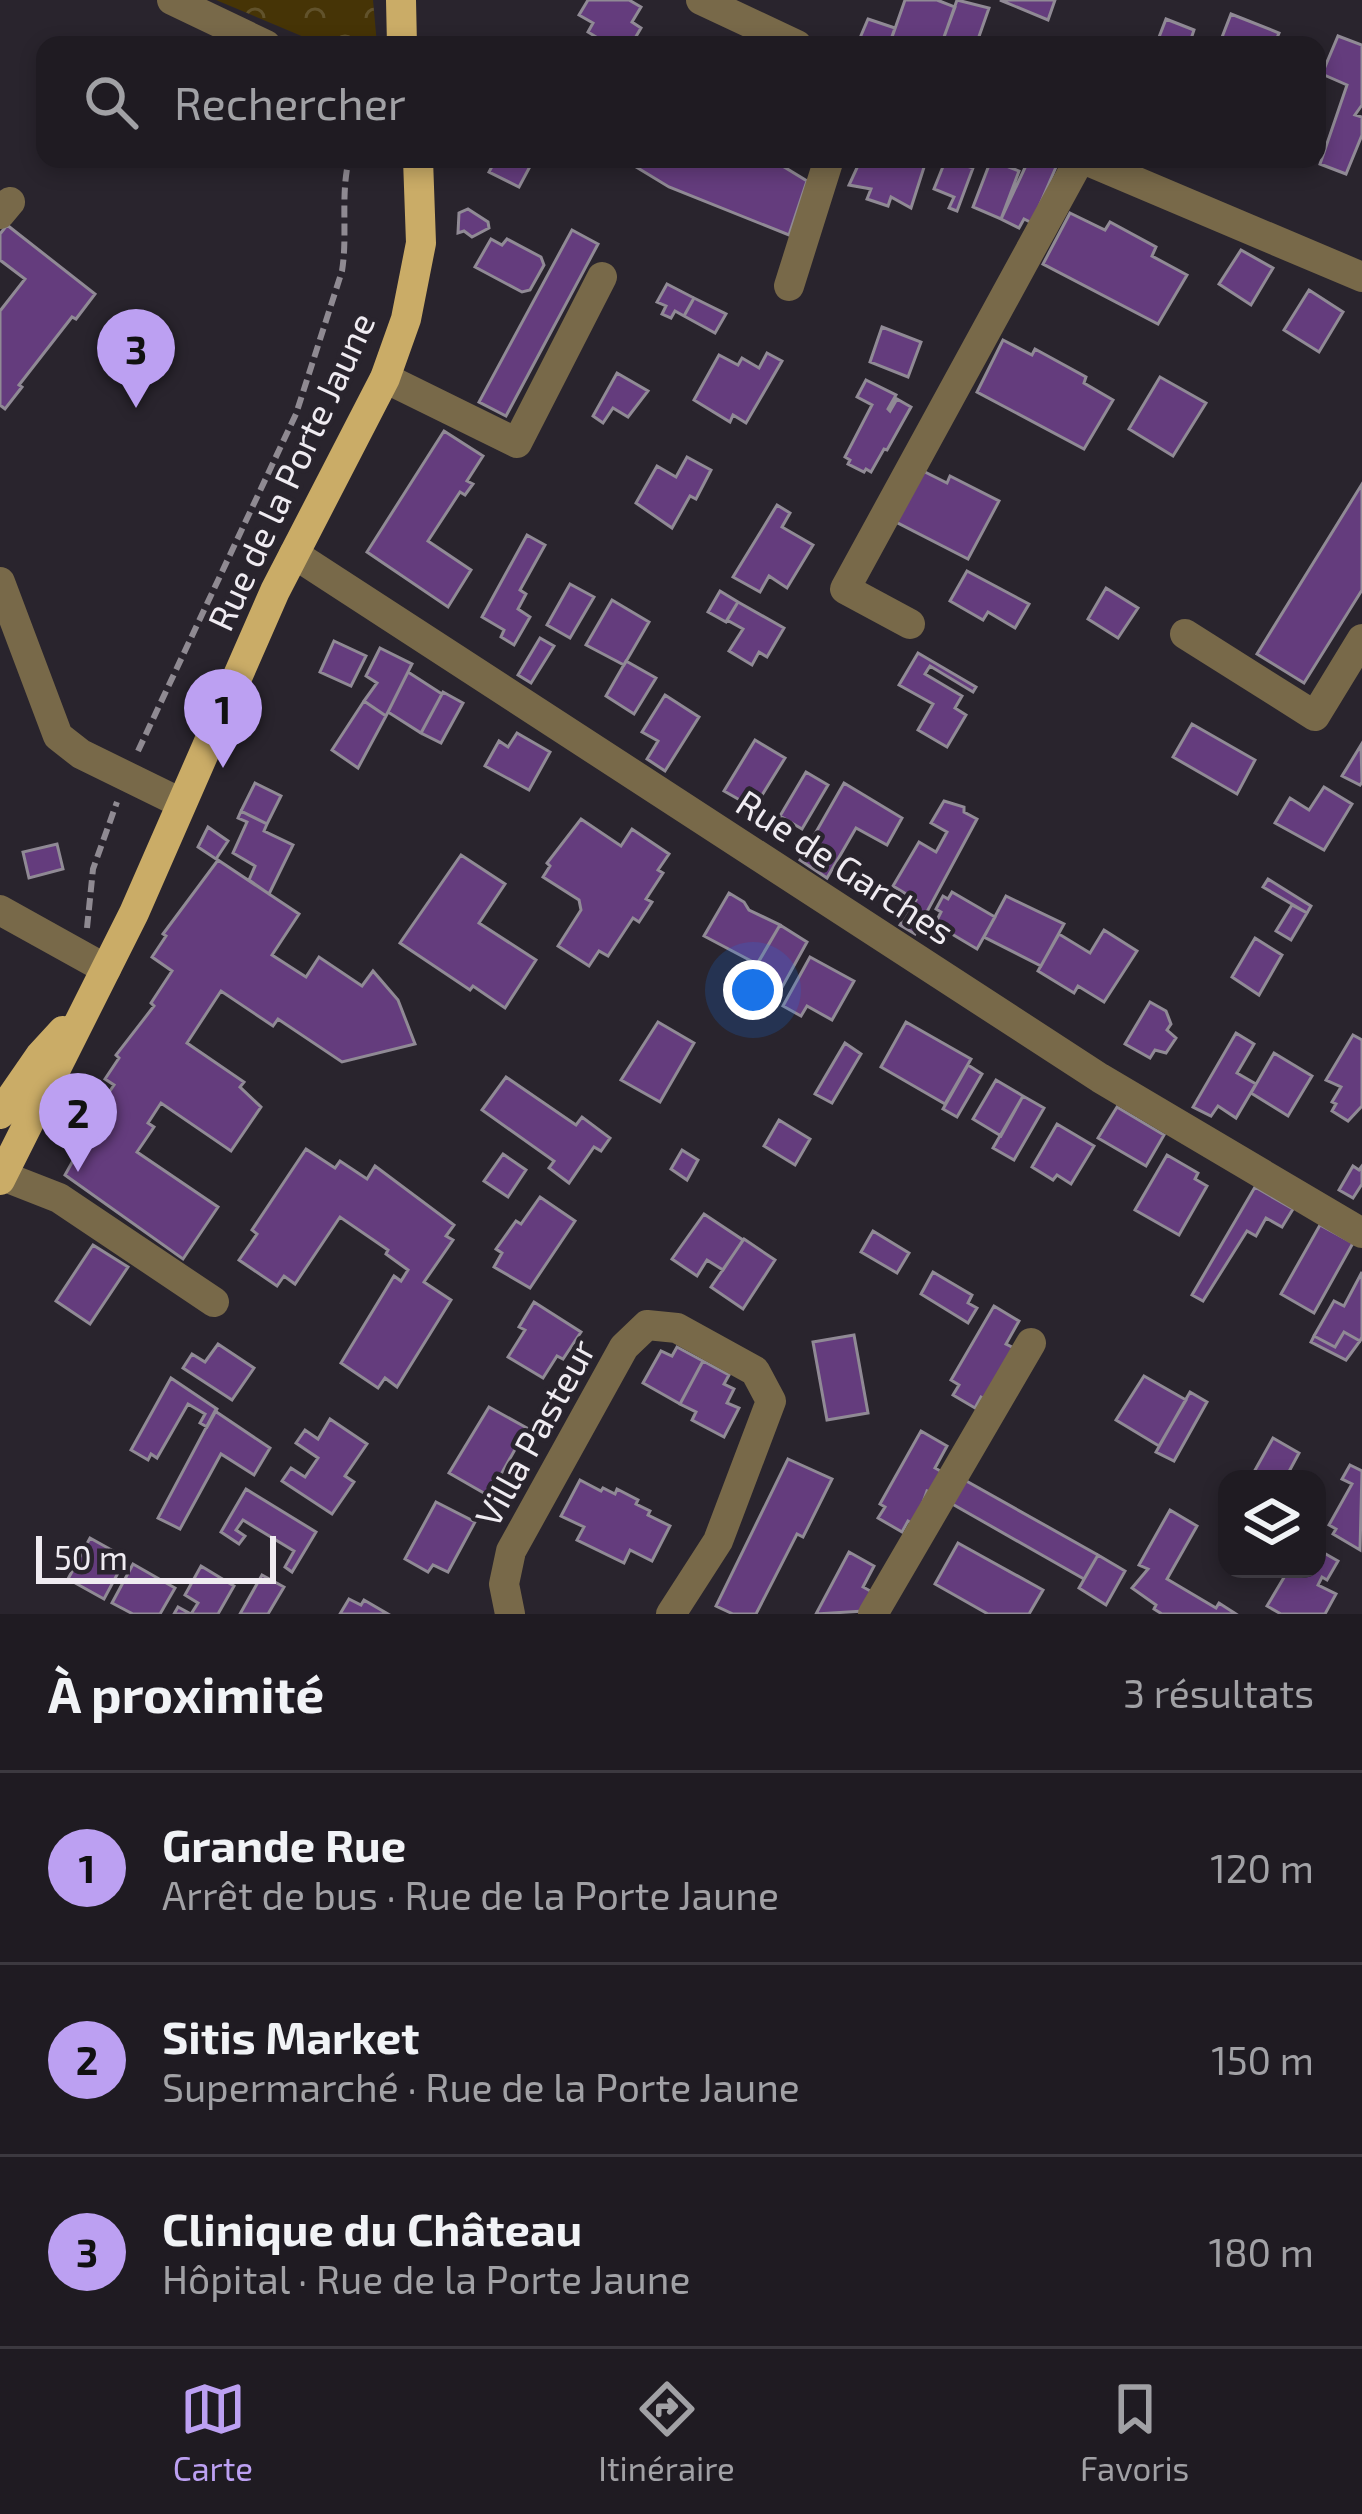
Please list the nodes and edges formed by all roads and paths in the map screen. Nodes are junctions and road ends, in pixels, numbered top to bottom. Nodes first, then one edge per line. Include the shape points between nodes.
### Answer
1 (172, 0) edge
2 (401, 0) edge
3 (701, 0) edge
4 (247, 36) edge
5 (402, 36) edge
6 (778, 36) edge
7 (348, 168) edge
8 (418, 168) edge
9 (827, 168) edge
10 (1076, 168) edge
11 (1102, 168) edge
12 (602, 277) dead end
13 (1362, 277) edge
14 (789, 286) dead end
15 (385, 378) junction
16 (294, 554) junction
17 (0, 582) edge
18 (910, 624) dead end
19 (1184, 634) dead end
20 (1362, 639) edge
21 (126, 776) junction
22 (181, 803) junction
23 (0, 910) edge
24 (75, 952) junction
25 (106, 969) junction
26 (91, 1000) junction
27 (0, 1114) edge
28 (1, 1177) edge
29 (1362, 1232) edge
30 (214, 1302) dead end
31 (1031, 1343) dead end
32 (510, 1614) edge
33 (671, 1614) edge
34 (873, 1614) edge

1 - 4 street
2 - 5 main road
3 - 6 street
7 - 21 path via 342,271 296,414
8 - 15 main road, Rue de la Porte Jaune via 421,243
9 - 14 street
10 - 18 street via 844,589
11 - 13 street
12 - 15 street via 518,443
15 - 16 main road, Rue de la Porte Jaune
16 - 22 main road, Rue de la Porte Jaune
16 - 29 street, Rue de Garches via 1100,1078
17 - 21 street via 58,736
19 - 20 street via 1315,716
21 - 22 street
21 - 24 path
22 - 25 main road, Rue de la Porte Jaune
23 - 24 street
24 - 25 street
25 - 26 main road, Rue de la Porte Jaune
26 - 27 main road, Rue de la Porte Jaune
26 - 28 main road, Rue de la Porte Jaune
28 - 30 street via 59,1198
31 - 34 street
32 - 33 street, Villa Pasteur via 504,1584 511,1551 625,1346 647,1325 677,1328 755,1371 771,1401 718,1541

